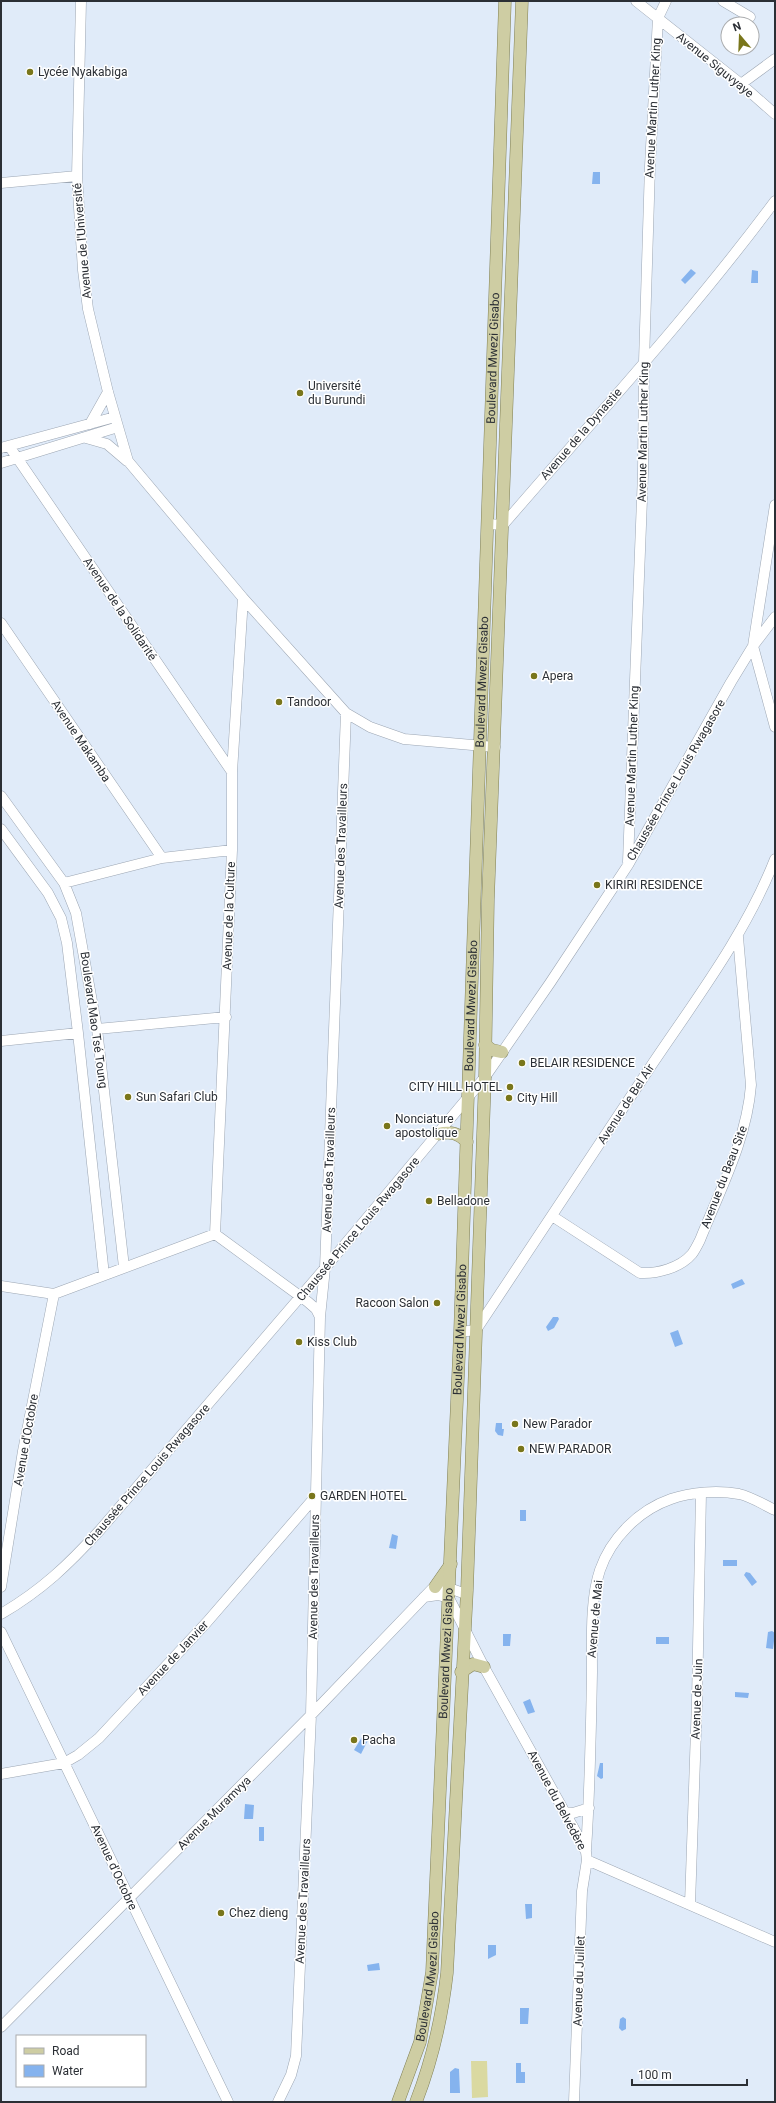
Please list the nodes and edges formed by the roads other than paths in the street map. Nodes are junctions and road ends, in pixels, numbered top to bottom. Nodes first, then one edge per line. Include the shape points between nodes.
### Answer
1 (81, 1) edge
2 (505, 1) edge
3 (522, 1) edge
4 (636, 1) edge
5 (666, 1) edge
6 (723, 1) edge
7 (748, 16) edge
8 (658, 18) junction
9 (775, 59) edge
10 (741, 84) junction
11 (775, 114) edge
12 (77, 176) junction
13 (1, 183) edge
14 (775, 201) edge
15 (495, 310) junction
16 (510, 312) junction
17 (644, 362) junction
18 (108, 392) junction
19 (115, 416) junction
20 (90, 424) junction
21 (118, 427) junction
22 (86, 438) junction
23 (5, 447) edge
24 (17, 458) junction
25 (128, 461) junction
26 (1, 463) edge
27 (775, 505) edge
28 (488, 524) junction
29 (503, 525) junction
30 (243, 598) junction
31 (775, 617) edge
32 (1, 623) edge
33 (753, 646) junction
34 (346, 713) junction
35 (775, 727) edge
36 (479, 746) junction
37 (495, 747) junction
38 (232, 772) junction
39 (1, 796) edge
40 (1, 829) edge
41 (232, 850) junction
42 (162, 858) junction
43 (775, 860) edge
44 (628, 865) junction
45 (64, 883) junction
46 (474, 899) junction
47 (488, 900) junction
48 (738, 937) junction
49 (226, 1018) junction
50 (97, 1030) junction
51 (78, 1033) junction
52 (1, 1042) edge
53 (485, 1045) junction
54 (502, 1052) junction
55 (485, 1077) junction
56 (469, 1098) junction
57 (438, 1134) junction
58 (467, 1142) junction
59 (552, 1216) junction
60 (215, 1234) junction
61 (124, 1267) junction
62 (325, 1268) junction
63 (104, 1275) junction
64 (1, 1286) edge
65 (54, 1294) junction
66 (300, 1297) junction
67 (320, 1317) junction
68 (476, 1330) junction
69 (460, 1332) junction
70 (701, 1493) junction
71 (315, 1497) junction
72 (775, 1510) edge
73 (451, 1563) junction
74 (1, 1587) edge
75 (435, 1587) junction
76 (449, 1593) junction
77 (466, 1594) junction
78 (424, 1597) junction
79 (1, 1614) edge
80 (465, 1626) junction
81 (1, 1632) edge
82 (484, 1667) junction
83 (461, 1672) junction
84 (311, 1715) junction
85 (64, 1763) junction
86 (1, 1774) edge
87 (589, 1808) junction
88 (565, 1812) junction
89 (438, 1847) junction
90 (453, 1848) junction
91 (586, 1856) junction
92 (129, 1899) junction
93 (690, 1904) junction
94 (775, 1942) edge
95 (1, 2027) edge
96 (228, 2102) edge
97 (278, 2102) edge
98 (398, 2102) edge
99 (416, 2102) edge
100 (574, 2102) edge

1 - 12 street
2 - 15 main road, Boulevard Mwezi Gisabo
3 - 16 main road, Boulevard Mwezi Gisabo
4 - 8 street, Avenue Siguvyaye
5 - 8 street, Avenue Martin Luther King
6 - 7 street
8 - 10 street, Avenue Siguvyaye
8 - 17 street, Avenue Martin Luther King
9 - 10 street
10 - 11 street, Avenue Siguvyaye
12 - 13 street, Avenue de l'Université
12 - 18 street, Avenue de l'Université via 84,284
14 - 17 street, Avenue de la Dynastie
15 - 16 main road
15 - 28 main road, Boulevard Mwezi Gisabo
16 - 29 main road, Boulevard Mwezi Gisabo
17 - 29 street, Avenue de la Dynastie
17 - 44 street, Avenue Martin Luther King via 643,473
18 - 19 street, Avenue de l'Université
18 - 20 street
19 - 20 street
19 - 21 street, Avenue de l'Université
20 - 23 street
21 - 22 street
21 - 25 street, Avenue de l'Université
22 - 24 street
22 - 25 street via 107,444
23 - 24 street, Avenue de la Solidarité
24 - 26 street
24 - 38 street, Avenue de la Solidarité
25 - 30 street
27 - 33 street
28 - 29 street
28 - 36 main road, Boulevard Mwezi Gisabo
29 - 37 main road, Boulevard Mwezi Gisabo
30 - 34 street
30 - 38 street, Avenue de la Culture
31 - 33 street, Chaussée Prince Louis Rwagasore
32 - 42 street, Avenue Makamba
33 - 35 street
33 - 44 street, Chaussée Prince Louis Rwagasore
34 - 36 street via 370,727 404,739
34 - 62 street, Avenue des Travailleurs
36 - 37 street
36 - 46 main road, Boulevard Mwezi Gisabo
37 - 47 main road, Boulevard Mwezi Gisabo
38 - 41 street, Avenue de la Culture
39 - 45 street, Boulevard Mao Tsé Toung
40 - 51 street, Boulevard Mao Tsé Toung via 48,893 62,918
41 - 42 street
41 - 49 street, Avenue de la Culture
42 - 45 street
43 - 48 street, Avenue de Bel Air
44 - 54 street, Chaussée Prince Louis Rwagasore
45 - 50 street, Boulevard Mao Tsé Toung via 74,906 80,932
46 - 47 main road
46 - 56 main road, Boulevard Mwezi Gisabo
47 - 53 main road, Boulevard Mwezi Gisabo
48 - 59 street, Avenue de Bel Air
48 - 59 street, Avenue du Beau Site via 751,1086 750,1104 739,1143 692,1254 666,1270 651,1274 640,1273
49 - 50 street
49 - 60 street, Avenue de la Culture
50 - 61 street, Boulevard Mao Tsé Toung
51 - 52 street
51 - 63 street, Boulevard Mao Tsé Toung
53 - 54 main road
53 - 55 main road, Boulevard Mwezi Gisabo
54 - 55 street, Chaussée Prince Louis Rwagasore
55 - 56 street, Chaussée Prince Louis Rwagasore
55 - 68 main road, Boulevard Mwezi Gisabo
56 - 57 street, Chaussée Prince Louis Rwagasore
56 - 58 main road, Boulevard Mwezi Gisabo
57 - 58 main road via 456,1134
57 - 62 street, Chaussée Prince Louis Rwagasore
58 - 69 main road, Boulevard Mwezi Gisabo
59 - 68 street, Avenue de Bel Air
60 - 61 street
60 - 66 street
61 - 63 street
62 - 66 street, Chaussée Prince Louis Rwagasore
62 - 67 street, Avenue des Travailleurs
63 - 65 street
64 - 65 street
65 - 74 street, Avenue d'Octobre via 23,1451
66 - 67 street via 316,1309
66 - 79 street, Chaussée Prince Louis Rwagasore via 70,1563 46,1584
67 - 71 street, Avenue des Travailleurs
68 - 69 street
68 - 77 main road, Boulevard Mwezi Gisabo
69 - 73 main road, Boulevard Mwezi Gisabo
70 - 72 street, Avenue de Mai via 740,1494
70 - 87 street, Avenue de Mai via 683,1495 662,1502 644,1513 618,1538 600,1570 592,1638
70 - 93 street, Avenue de Juin
71 - 84 street, Avenue des Travailleurs
71 - 85 street, Avenue de Janvier via 207,1622 99,1738
73 - 75 main road
73 - 76 main road, Boulevard Mwezi Gisabo
75 - 76 street
75 - 78 street, Avenue Muramvya
76 - 77 street
76 - 78 street
76 - 80 street
76 - 89 main road, Boulevard Mwezi Gisabo
77 - 80 main road, Boulevard Mwezi Gisabo
78 - 84 street, Avenue Muramvya
80 - 82 street, Avenue du Belvédère
80 - 83 main road, Boulevard Mwezi Gisabo
81 - 85 street, Avenue d'Octobre
82 - 83 main road via 473,1664
82 - 88 street, Avenue du Belvédère
83 - 90 main road, Boulevard Mwezi Gisabo
84 - 92 street, Avenue Muramvya
84 - 97 street, Avenue des Travailleurs via 296,2056 291,2075
85 - 86 street, Avenue de Janvier
85 - 92 street, Avenue d'Octobre
87 - 88 street via 573,1813
87 - 91 street, Avenue de Mai
88 - 91 street, Avenue du Belvédère
89 - 90 main road
89 - 98 main road, Boulevard Mwezi Gisabo via 430,1993 420,2042
90 - 99 main road, Boulevard Mwezi Gisabo via 445,1991 430,2062
91 - 93 street, Avenue du Belvédère
91 - 100 street, Avenue du Juillet via 582,1891
92 - 95 street, Avenue Muramvya
92 - 96 street, Avenue d'Octobre
93 - 94 street, Avenue du Belvédère

